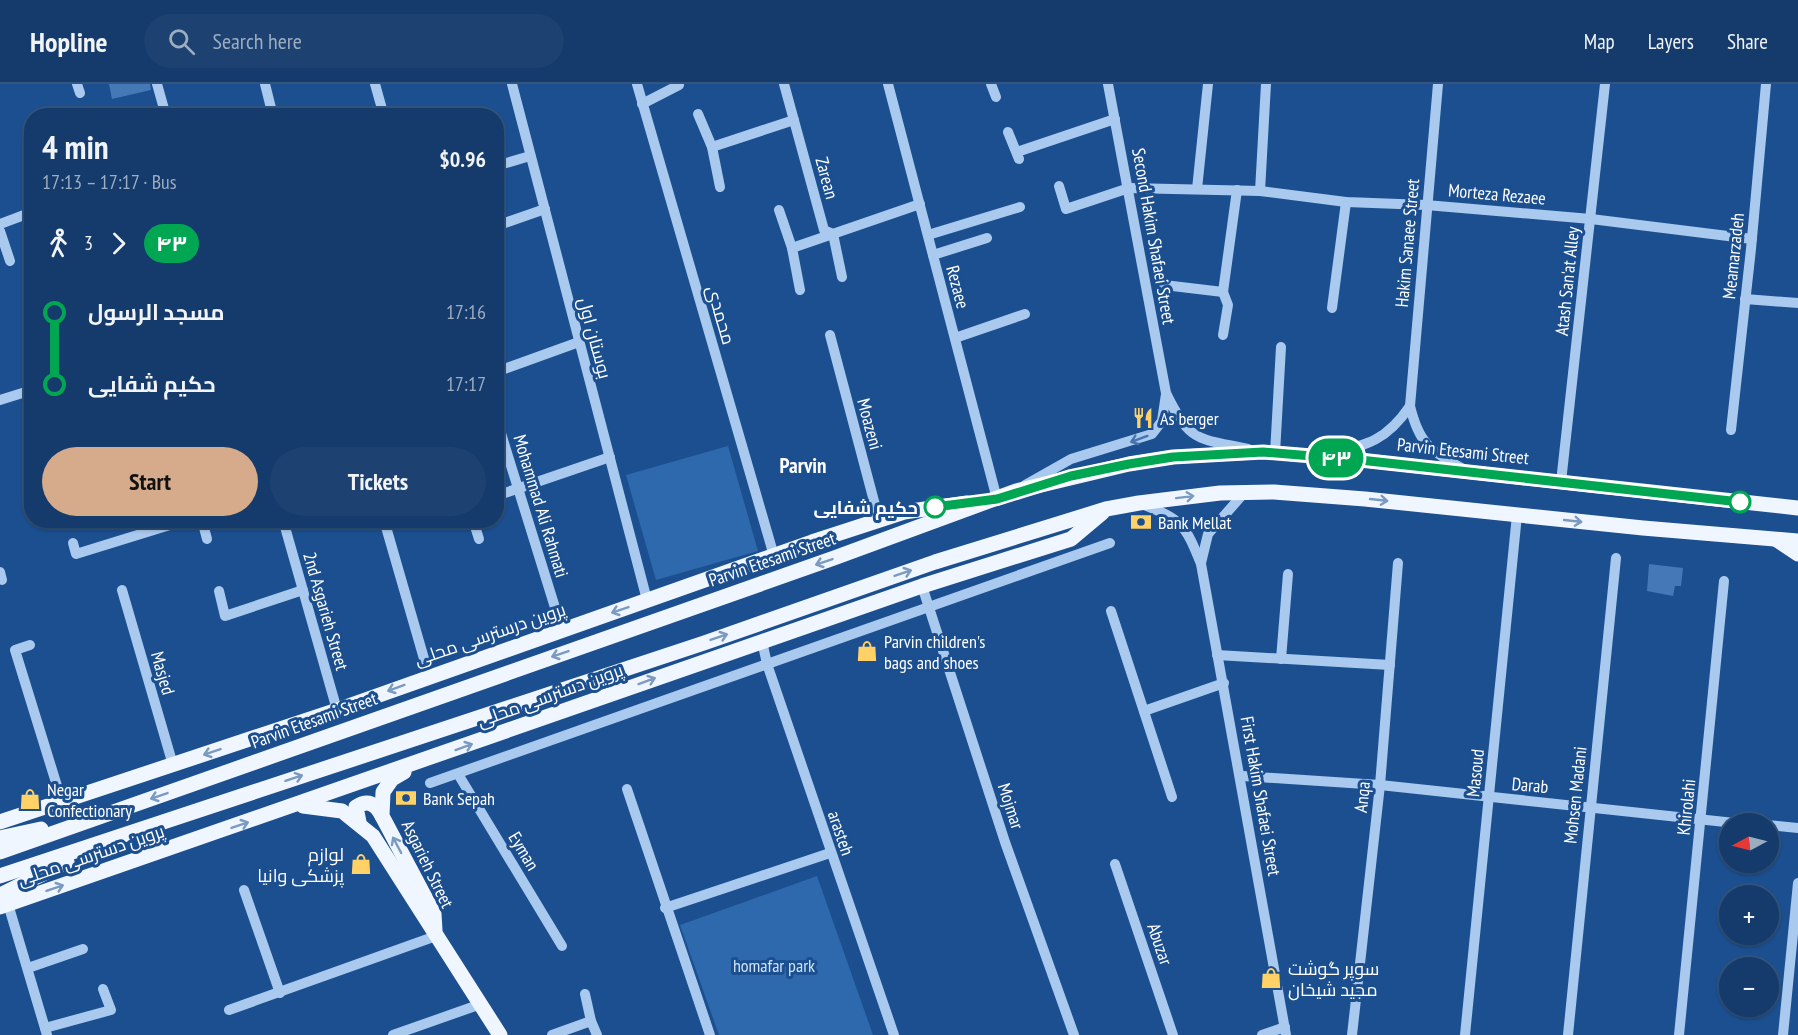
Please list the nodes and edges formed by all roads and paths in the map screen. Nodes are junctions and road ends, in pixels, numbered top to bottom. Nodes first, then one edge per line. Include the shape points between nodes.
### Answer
1 (157, 84) edge
2 (265, 84) edge
3 (375, 84) edge
4 (512, 84) edge
5 (637, 84) edge
6 (784, 84) edge
7 (888, 84) edge
8 (991, 84) edge
9 (1108, 84) edge
10 (1208, 84) edge
11 (1266, 84) edge
12 (1438, 84) edge
13 (1605, 84) edge
14 (1766, 84) edge
15 (679, 85) edge
16 (996, 97) dead end
17 (642, 104) junction
18 (164, 108) edge
19 (271, 108) edge
20 (382, 108) edge
21 (698, 114) dead end
22 (1115, 119) junction
23 (794, 120) junction
24 (1008, 132) dead end
25 (712, 147) junction
26 (530, 156) junction
27 (504, 164) edge
28 (1059, 186) dead end
29 (720, 187) dead end
30 (1129, 188) junction
31 (1197, 189) junction
32 (1248, 191) junction
33 (1346, 202) junction
34 (920, 204) junction
35 (1426, 205) junction
36 (1020, 207) dead end
37 (545, 209) junction
38 (778, 210) dead end
39 (24, 215) edge
40 (1591, 219) junction
41 (504, 223) edge
42 (0, 224) edge
43 (0, 231) edge
44 (832, 234) junction
45 (928, 235) junction
46 (987, 238) dead end
47 (1752, 239) junction
48 (792, 248) junction
49 (933, 255) junction
50 (10, 261) dead end
51 (842, 277) dead end
52 (1164, 285) dead end
53 (800, 290) dead end
54 (1223, 292) junction
55 (1745, 299) junction
56 (1798, 303) edge
57 (1332, 308) dead end
58 (1025, 314) dead end
59 (1223, 334) dead end
60 (830, 335) dead end
61 (955, 338) junction
62 (579, 342) junction
63 (1281, 347) dead end
64 (504, 369) edge
65 (24, 392) edge
66 (1166, 393) junction
67 (0, 400) edge
68 (1410, 406) junction
69 (1731, 430) dead end
70 (504, 443) edge
71 (1269, 452) junction
72 (1317, 456) junction
73 (610, 457) junction
74 (1469, 472) junction
75 (1561, 482) junction
76 (518, 489) junction
77 (1016, 491) junction
78 (504, 493) edge
79 (1244, 493) junction
80 (997, 499) junction
81 (1139, 503) junction
82 (1795, 506) edge
83 (1106, 509) junction
84 (1517, 515) junction
85 (879, 520) junction
86 (160, 528) edge
87 (204, 528) edge
88 (285, 528) edge
89 (386, 528) edge
90 (476, 528) edge
91 (207, 539) dead end
92 (479, 539) dead end
93 (1777, 540) junction
94 (1798, 541) edge
95 (73, 543) dead end
96 (1110, 543) dead end
97 (1798, 554) edge
98 (774, 556) junction
99 (1616, 558) dead end
100 (1398, 563) dead end
101 (1201, 564) junction
102 (1288, 574) dead end
103 (1724, 581) dead end
104 (922, 586) junction
105 (122, 590) dead end
106 (303, 590) junction
107 (219, 591) dead end
108 (647, 600) junction
109 (930, 607) junction
110 (1111, 611) dead end
111 (562, 630) junction
112 (762, 641) junction
113 (30, 645) dead end
114 (1217, 655) junction
115 (1281, 659) junction
116 (767, 664) junction
117 (1390, 665) junction
118 (429, 676) junction
119 (1224, 683) junction
120 (337, 710) junction
121 (1144, 711) junction
122 (426, 760) junction
123 (173, 765) junction
124 (458, 774) junction
125 (1242, 776) junction
126 (430, 783) dead end
127 (1380, 785) junction
128 (627, 789) dead end
129 (1172, 797) dead end
130 (1489, 799) junction
131 (62, 802) junction
132 (297, 805) junction
133 (1590, 807) junction
134 (382, 816) junction
135 (97, 818) junction
136 (1701, 820) junction
137 (0, 822) edge
138 (359, 822) junction
139 (1719, 822) edge
140 (1779, 826) edge
141 (1798, 828) edge
142 (0, 838) edge
143 (114, 838) junction
144 (0, 852) edge
145 (830, 853) junction
146 (1115, 864) dead end
147 (0, 876) edge
148 (1798, 883) edge
149 (244, 890) dead end
150 (3, 902) edge
151 (665, 908) junction
152 (436, 936) junction
153 (562, 946) dead end
154 (83, 949) dead end
155 (28, 968) junction
156 (103, 989) dead end
157 (280, 993) junction
158 (585, 994) dead end
159 (481, 1004) junction
160 (229, 1010) dead end
161 (591, 1021) junction
162 (1286, 1031) edge
163 (46, 1032) edge
164 (393, 1035) edge
165 (500, 1035) edge
166 (552, 1035) edge
167 (597, 1035) edge
168 (710, 1035) edge
169 (894, 1035) edge
170 (1074, 1035) edge
171 (1173, 1035) edge
172 (1262, 1035) edge
173 (1352, 1035) edge
174 (1466, 1035) edge
175 (1568, 1035) edge
176 (1680, 1035) edge
177 (1783, 1035) edge

1 - 18 street
2 - 19 street
3 - 20 street
4 - 26 street, بوستان اول
5 - 17 street, محمدی
6 - 23 street, Zarean
7 - 34 street, Rezaee
8 - 16 street
9 - 22 street, Second Hakim Shafaei Street
10 - 31 street
11 - 32 street
12 - 35 street, Hakim Sanaee Street
13 - 40 street, Atash San'at Alley
14 - 47 street, Meamarzadeh
15 - 17 street
17 - 98 street, محمدی
21 - 25 street
22 - 24 street via 1018,155
22 - 30 street, Second Hakim Shafaei Street
23 - 25 street
23 - 44 street, Zarean via 824,230
25 - 29 street
26 - 27 street
26 - 37 street, بوستان اول
28 - 30 street, Morteza Rezaee via 1066,209
30 - 31 street, Morteza Rezaee
30 - 66 street, Second Hakim Shafaei Street
31 - 32 street, Morteza Rezaee
32 - 33 street, Morteza Rezaee
32 - 54 street
33 - 35 street, Morteza Rezaee
33 - 57 street
34 - 44 street
34 - 45 street, Rezaee
35 - 40 street, Morteza Rezaee
35 - 68 street, Hakim Sanaee Street
36 - 45 street
37 - 41 street
37 - 62 street, بوستان اول
38 - 48 street
39 - 42 street
40 - 47 street, Morteza Rezaee
40 - 75 street, Atash San'at Alley
43 - 50 street
44 - 48 street
44 - 51 street, Zarean
45 - 49 street, Rezaee
46 - 49 street
47 - 55 street, Meamarzadeh
48 - 53 street
49 - 61 street, Rezaee
52 - 54 street
54 - 59 street via 1228,305
55 - 56 street
55 - 69 street, Meamarzadeh
58 - 61 street
60 - 85 street, Moazeni
61 - 80 street, Rezaee
62 - 64 street
62 - 73 street, بوستان اول
63 - 71 street
65 - 67 street
66 - 71 street via 1180,422 1193,434
66 -> 77 street via 1162,421 1152,434 1071,459
68 - 72 street via 1397,426 1380,439
68 - 74 street via 1424,444
70 - 76 street, Mohammad Ali Rahmati
71 - 72 main road, Parvin Etesami Street
71 - 77 main road, Parvin Etesami Street via 1151,460
72 - 74 main road, Parvin Etesami Street
73 - 76 street
73 - 108 street, بوستان اول
74 - 75 main road, Parvin Etesami Street
75 - 82 main road, Parvin Etesami Street
76 - 78 street
76 - 111 street, Mohammad Ali Rahmati
77 - 80 main road, Parvin Etesami Street
81 -> 79 main road
79 -> 84 main road via 1365,498
79 - 101 street via 1208,534
80 - 85 main road, پروین درسترسی محلی via 904,512
80 -> 135 main road, Parvin Etesami Street
81 - 83 main road
81 - 101 street via 1174,517 1190,537
83 - 104 main road, پروین دسترسی محلی via 1071,539
143 -> 83 main road via 704,643 935,561
84 -> 93 main road
84 - 130 street, Masoud
85 - 98 main road, پروین درسترسی محلی
86 - 95 street via 76,554
87 - 91 street
88 - 106 street, 2nd Asgarieh Street
89 - 118 street
90 - 92 street
93 - 94 main road
93 - 97 main road
96 - 109 street
98 - 108 main road, پروین درسترسی محلی
99 - 133 street, Mohsen Madani
100 - 117 street, Anqa
101 - 114 street, First Hakim Shafaei Street
102 - 115 street
103 - 136 street, Khirolahi
104 - 109 street, Mojmar
104 - 112 main road, پروین دسترسی محلی
105 - 123 street, Masjed
106 - 107 street via 225,616
106 - 120 street, 2nd Asgarieh Street
108 -> 111 main road, پروین درسترسی محلی
109 - 116 street
109 - 170 street, Mojmar via 1005,842
110 - 121 street
111 - 118 main road, پروین درسترسی محلی
112 - 116 street, arasteh
122 -> 112 main road, پروین دسترسی محلی
113 - 131 street via 15,650
114 - 115 street
114 - 119 street, First Hakim Shafaei Street
115 - 117 street
116 - 124 street
116 - 145 street, arasteh
117 - 127 street, Anqa
118 -> 120 main road, پروین درسترسی محلی
119 - 121 street
119 - 125 street, First Hakim Shafaei Street
120 -> 123 main road, پروین درسترسی محلی
121 - 129 street
122 - 132 main road, پروین دسترسی محلی
122 - 134 main road, Asgarieh Street via 392,779 383,792
123 - 131 main road, پروین درسترسی محلی
124 - 126 street
124 - 153 street, Eyman
125 - 127 street, Darab
125 - 162 street, First Hakim Shafaei Street
127 - 130 street, Darab
127 - 173 street, Anqa
128 - 151 street
130 - 133 street, Darab
130 - 174 street, Masoud
131 - 137 main road, پروین درسترسی محلی
132 - 138 main road, Asgarieh Street via 342,811
150 -> 132 main road, پروین دسترسی محلی
133 - 136 street, Darab
133 - 175 street, Mohsen Madani
134 - 138 main road via 377,807 362,803 356,807
152 -> 134 main road, Asgarieh Street via 434,914
135 - 142 main road
135 - 144 main road, Parvin Etesami Street
136 - 139 street, Darab
136 - 176 street, Khirolahi
138 - 152 main road, Asgarieh Street via 373,836
140 - 141 street
143 - 147 main road
143 - 150 main road
145 - 151 street
145 - 169 street, arasteh
146 - 171 street, Abuzar
148 - 177 street
149 - 157 street
150 - 155 street
151 - 168 street
152 - 157 street
152 - 159 main road, Asgarieh Street
154 - 155 street
155 - 163 street
156 - 163 street via 111,1010
157 - 160 street
158 - 161 street
159 - 164 street
159 - 165 main road, Asgarieh Street
161 - 166 street
161 - 167 street
162 - 172 street

